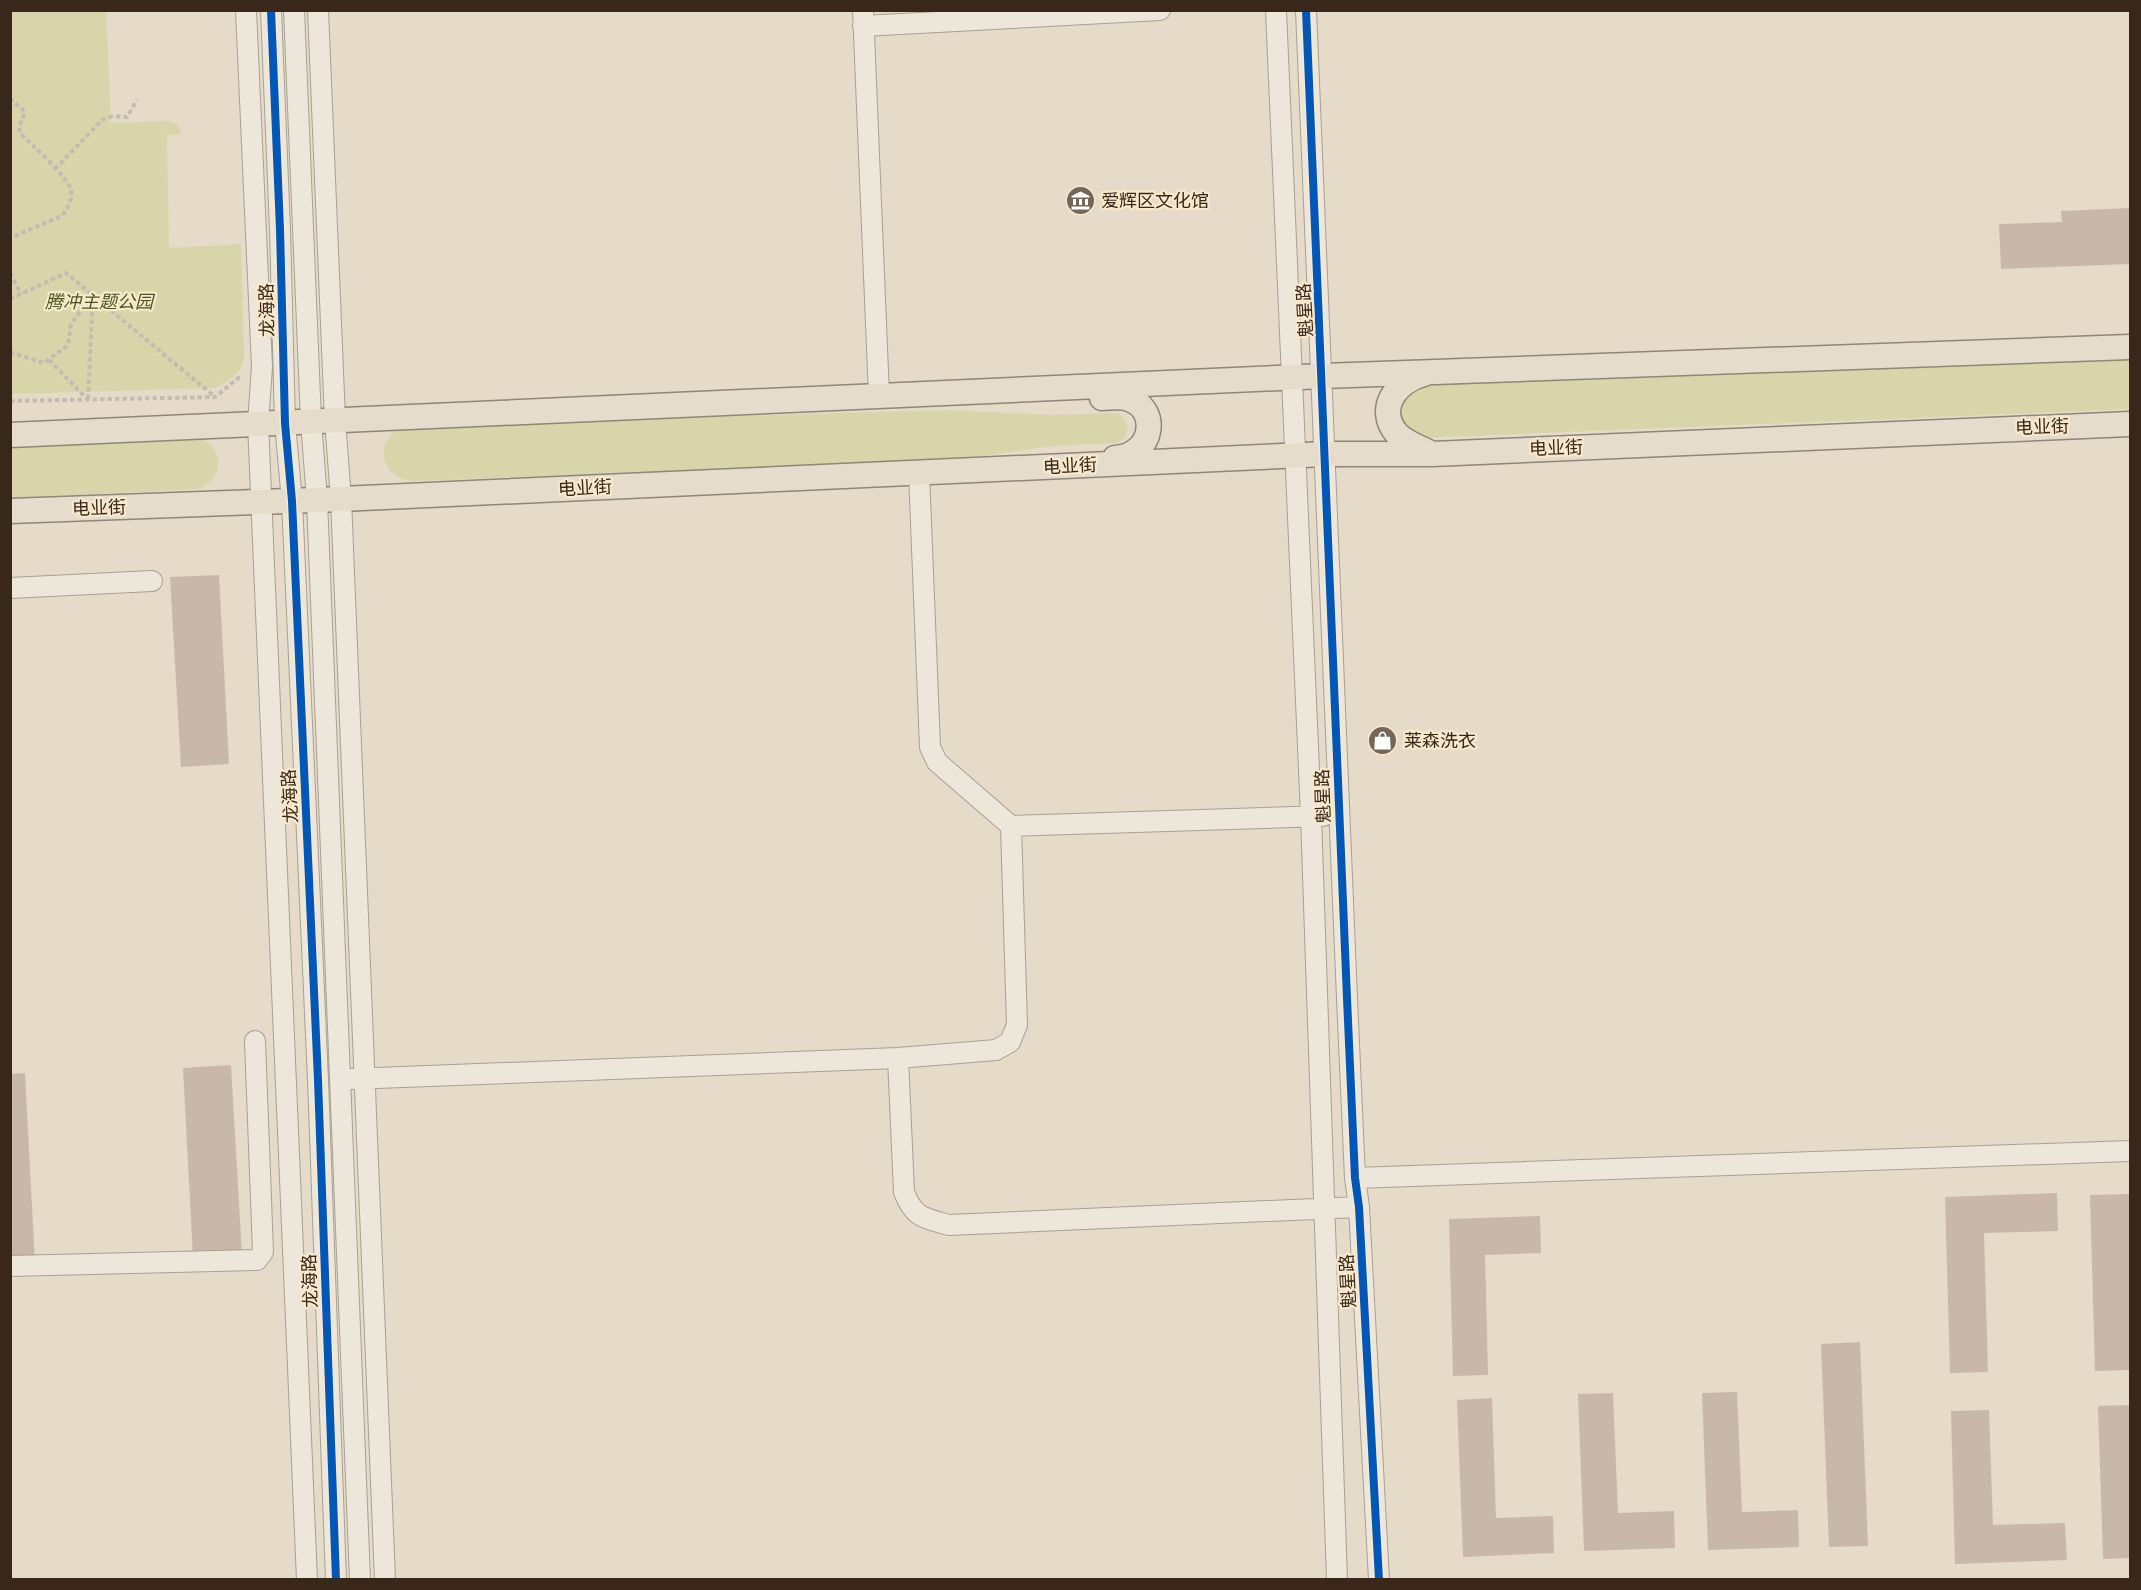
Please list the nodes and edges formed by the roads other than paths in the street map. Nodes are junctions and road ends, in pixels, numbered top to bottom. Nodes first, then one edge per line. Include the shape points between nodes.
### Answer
1 (246, 10) edge
2 (271, 10) edge
3 (294, 10) edge
4 (318, 10) edge
5 (1160, 10) edge
6 (1276, 10) edge
7 (1306, 10) edge
8 (863, 18) edge
9 (2130, 346) edge
10 (1435, 372) junction
11 (1323, 376) junction
12 (1291, 378) junction
13 (995, 390) junction
14 (879, 396) junction
15 (335, 420) junction
16 (311, 421) junction
17 (258, 423) junction
18 (285, 423) junction
19 (2130, 424) edge
20 (10, 435) edge
21 (1432, 453) junction
22 (1326, 454) junction
23 (1295, 455) junction
24 (1003, 469) junction
25 (919, 473) junction
26 (329, 500) junction
27 (292, 501) junction
28 (262, 502) junction
29 (10, 511) edge
30 (152, 581) dead end
31 (10, 588) edge
32 (1338, 815) junction
33 (1311, 816) junction
34 (1011, 826) junction
35 (255, 1041) dead end
36 (898, 1058) junction
37 (363, 1078) junction
38 (340, 1079) junction
39 (318, 1080) junction
40 (2130, 1151) edge
41 (1355, 1178) junction
42 (1359, 1207) junction
43 (1325, 1209) junction
44 (10, 1266) edge
45 (307, 1580) edge
46 (336, 1580) edge
47 (360, 1580) edge
48 (385, 1580) edge
49 (1337, 1580) edge
50 (1379, 1580) edge

1 - 17 street via 262,366
2 - 18 street, 龙海路
3 - 16 street
4 - 15 street
5 - 8 street
6 - 12 street, 魁星路
7 - 11 street, 魁星路
8 - 14 street
9 - 10 main road
10 - 11 main road
10 - 21 main road via 1404,381 1396,389 1389,410 1395,431
11 - 12 main road
11 - 22 street, 魁星路
12 - 13 main road
12 - 23 street, 魁星路
13 - 14 main road
13 - 24 main road via 1047,399 1126,398 1142,408 1149,424 1145,442 1132,455 1056,460
14 - 15 main road
15 - 16 main road
15 - 26 street
16 - 18 main road
16 - 26 street
17 - 18 main road
17 - 20 main road
17 - 28 street
18 - 27 street, 龙海路
19 - 21 main road, 电业街
21 - 22 main road, 电业街
22 - 23 main road, 电业街
22 - 32 street, 魁星路
23 - 24 main road, 电业街
23 - 33 street, 魁星路
24 - 25 main road, 电业街
25 - 26 main road, 电业街
25 - 34 street via 930,747 937,762
26 - 27 main road, 电业街
26 - 37 street
26 - 38 street
27 - 28 main road, 电业街
27 - 39 street, 龙海路
28 - 29 main road, 电业街
28 - 45 street
30 - 31 street
32 - 33 street
32 - 41 street, 魁星路
33 - 34 street
33 - 43 street, 魁星路
34 - 36 street via 1017,1025 1010,1042 996,1050
35 - 44 street via 263,1252 257,1260
36 - 37 street
36 - 43 street via 904,1192 910,1208 921,1218 949,1226
37 - 38 street
37 - 48 street
38 - 39 street
38 - 47 street
39 - 46 street, 龙海路
40 - 41 street
41 - 42 street, 魁星路
42 - 43 street
42 - 50 street, 魁星路
43 - 49 street, 魁星路

